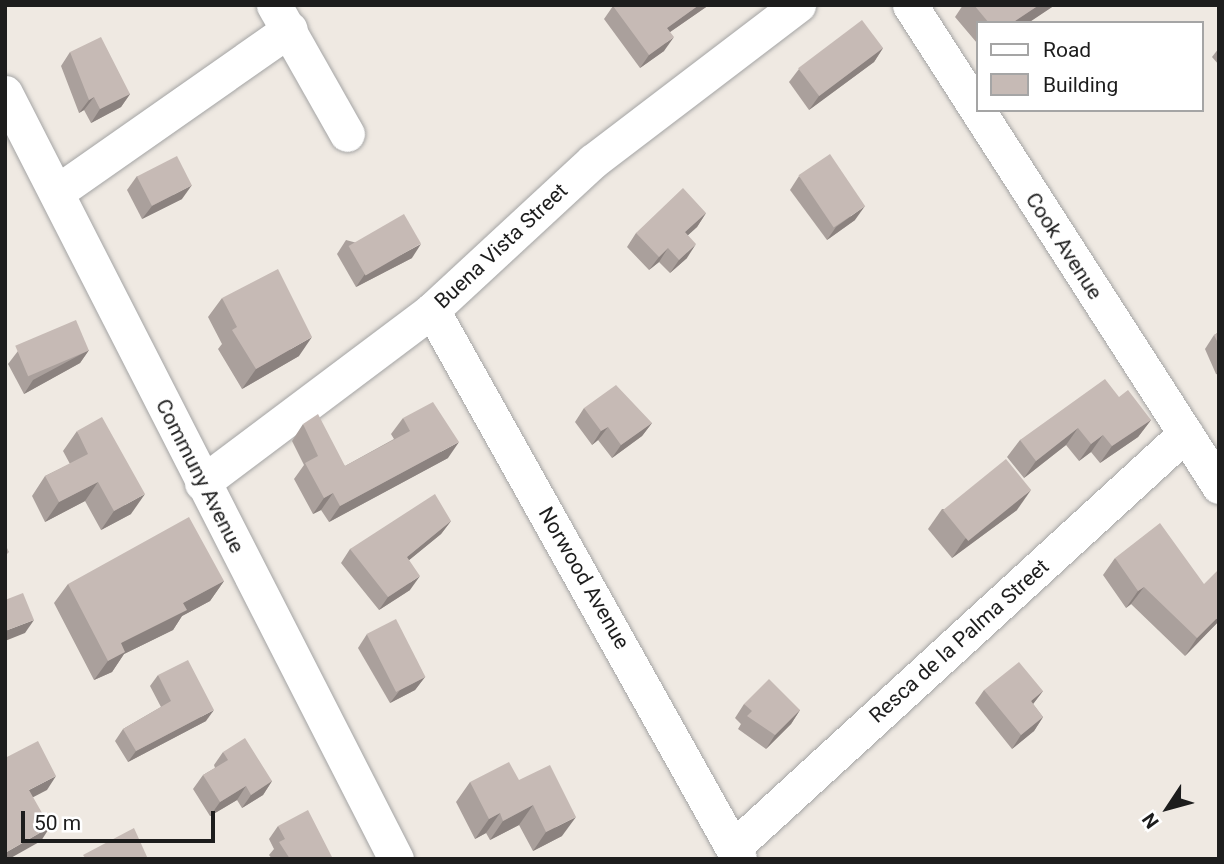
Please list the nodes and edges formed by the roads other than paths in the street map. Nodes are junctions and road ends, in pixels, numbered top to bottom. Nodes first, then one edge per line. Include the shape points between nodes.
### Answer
1 (798, 5) edge
2 (910, 5) edge
3 (282, 17) edge
4 (5, 93) edge
5 (976, 108) edge
6 (979, 112) edge
7 (347, 134) dead end
8 (57, 192) junction
9 (432, 310) junction
10 (1185, 434) junction
11 (202, 483) junction
12 (1219, 486) edge
13 (737, 853) edge
14 (396, 859) edge

1 - 9 street, Buena Vista Street via 593,161
2 - 5 street, Cook Avenue
3 - 7 street
3 - 8 street
4 - 8 street, Communy Avenue
6 - 10 street, Cook Avenue
8 - 11 street, Communy Avenue
9 - 11 street, Buena Vista Street
9 - 13 street, Norwood Avenue
10 - 12 street, Cook Avenue
10 - 13 street, Resca de la Palma Street
11 - 14 street, Communy Avenue

